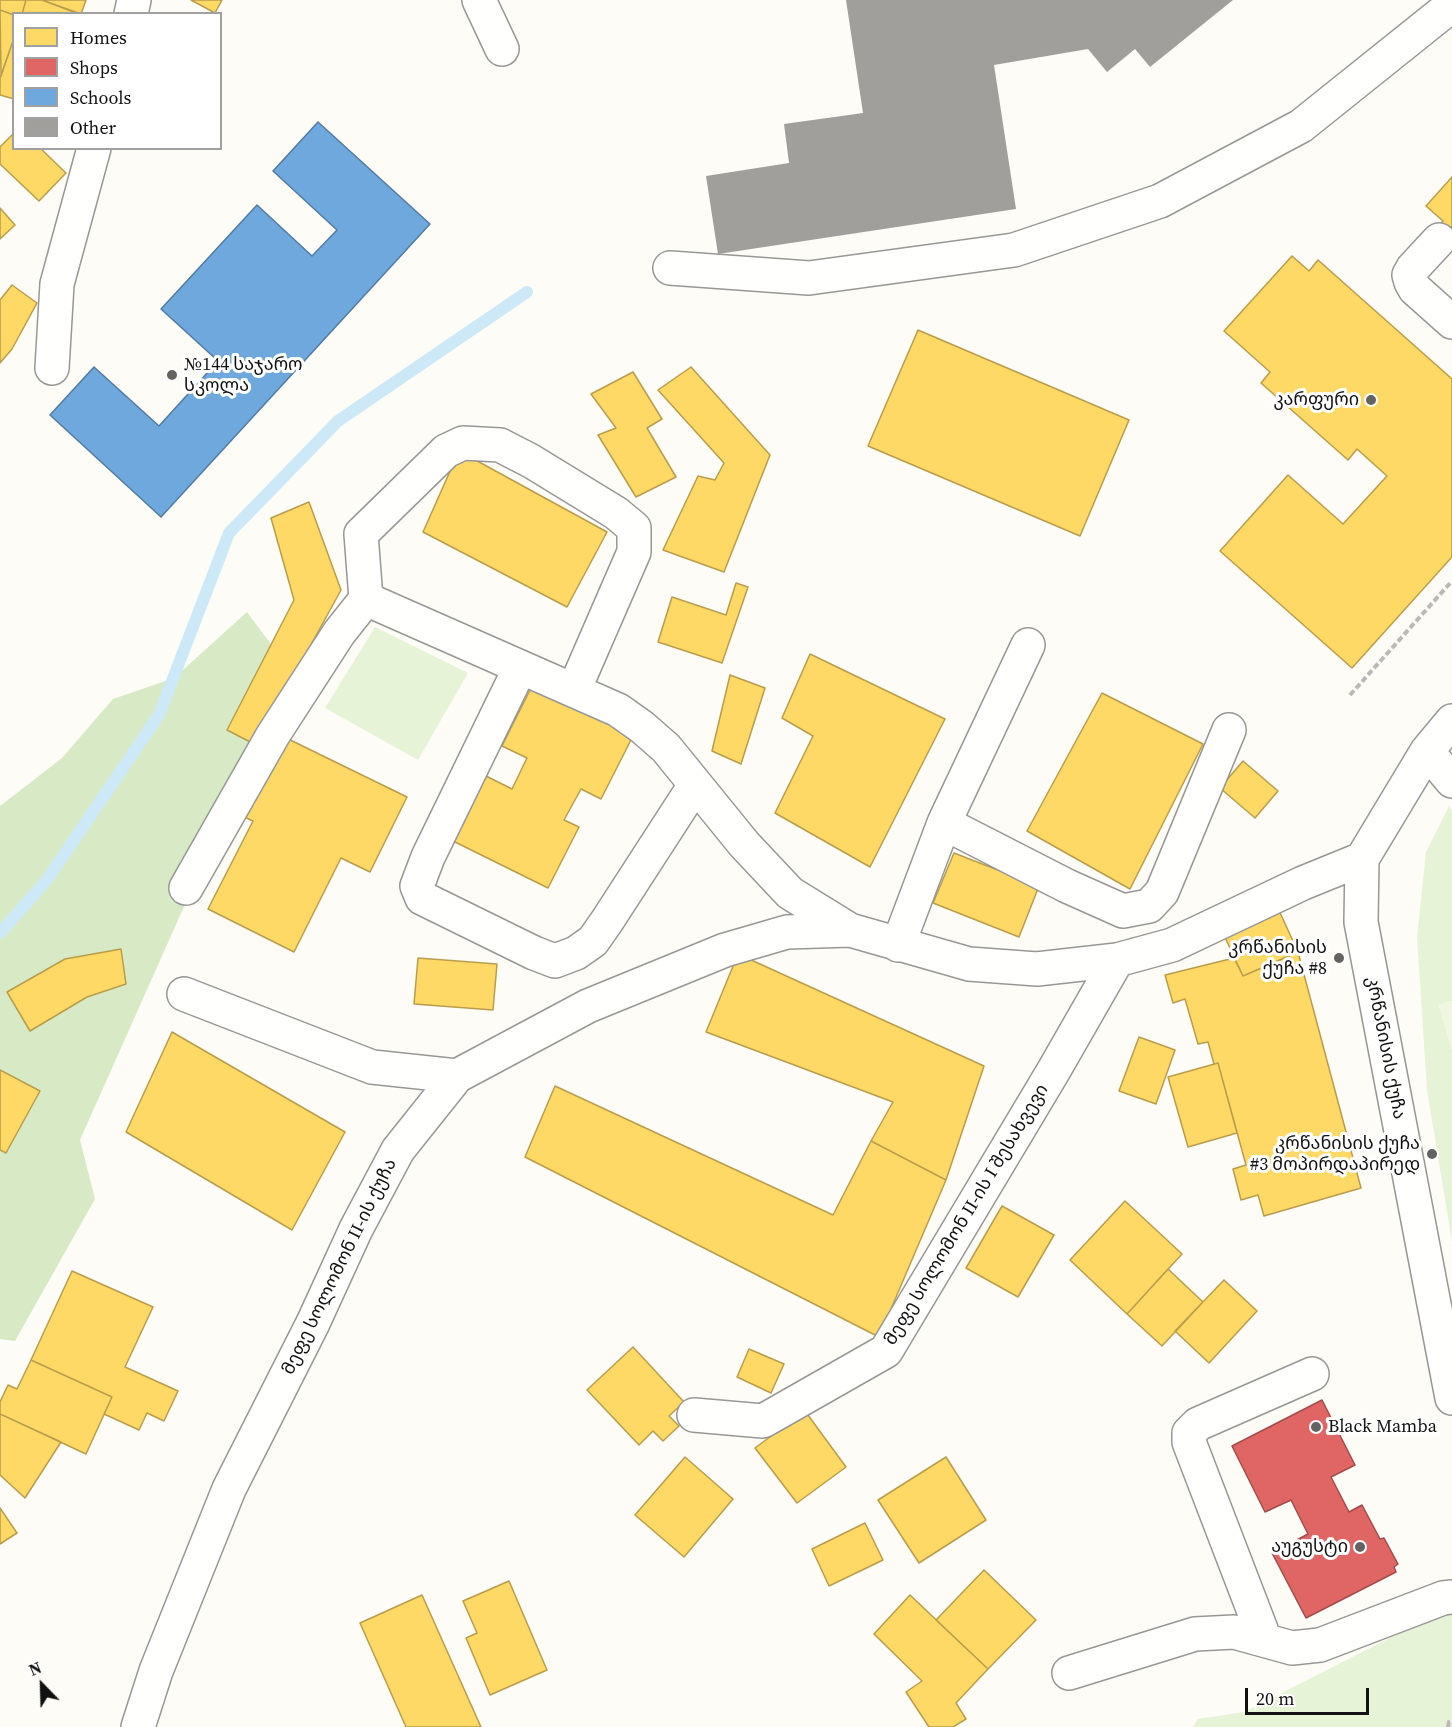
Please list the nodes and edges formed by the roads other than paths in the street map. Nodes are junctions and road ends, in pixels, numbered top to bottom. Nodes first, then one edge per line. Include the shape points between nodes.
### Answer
1 (479, 0) edge
2 (1452, 3) edge
3 (502, 49) dead end
4 (93, 150) edge
5 (1439, 240) dead end
6 (670, 268) dead end
7 (1452, 322) edge
8 (52, 368) dead end
9 (366, 599) junction
10 (1028, 645) dead end
11 (520, 668) junction
12 (574, 690) junction
13 (1452, 721) edge
14 (1229, 730) dead end
15 (1427, 751) junction
16 (1452, 781) edge
17 (695, 785) junction
18 (944, 823) junction
19 (1362, 859) junction
20 (186, 888) dead end
21 (850, 930) junction
22 (898, 945) junction
23 (1117, 960) junction
24 (184, 994) dead end
25 (457, 1076) junction
26 (1312, 1374) dead end
27 (1452, 1398) edge
28 (694, 1415) dead end
29 (1452, 1597) edge
30 (1265, 1640) junction
31 (1069, 1673) dead end
32 (138, 1727) edge

1 - 3 street
2 - 6 street via 1301,126 1160,201 1014,250 809,278
4 - 8 street via 57,284
5 - 7 street via 1413,268 1411,282
9 - 11 street
9 - 12 street via 361,534 446,451 463,443 500,445 560,478 634,528 634,552
9 - 20 street via 339,633 273,735
10 - 18 street
11 - 12 street
11 - 17 street via 428,856 417,886 422,898 555,961 576,953 593,941
12 - 17 street via 618,710 642,727 666,748
13 - 15 street
14 - 18 street via 1162,892 1149,906 1123,911
15 - 16 street
15 - 19 street
17 - 21 street via 790,893
18 - 22 street
19 - 23 street, მეფე სოლომონ II-ის ქუჩა via 1172,945
19 - 27 street, კრწანისის ქუჩა via 1361,922
21 - 22 street, მეფე სოლომონ II-ის ქუჩა
21 - 25 street, მეფე სოლომონ II-ის ქუჩა via 787,932 725,950 588,1006
22 - 23 street, მეფე სოლომონ II-ის ქუჩა via 969,964 1037,969
23 - 28 street, მეფე სოლომონ II-ის I შესახვევი via 886,1351 763,1421
24 - 25 street via 372,1066
25 - 32 street, მეფე სოლომონ II-ის ქუჩა via 399,1150 356,1229 230,1489 156,1671
26 - 30 street via 1198,1424 1189,1432 1189,1442
29 - 30 street via 1320,1645 1293,1648
30 - 31 street via 1234,1632 1195,1635

